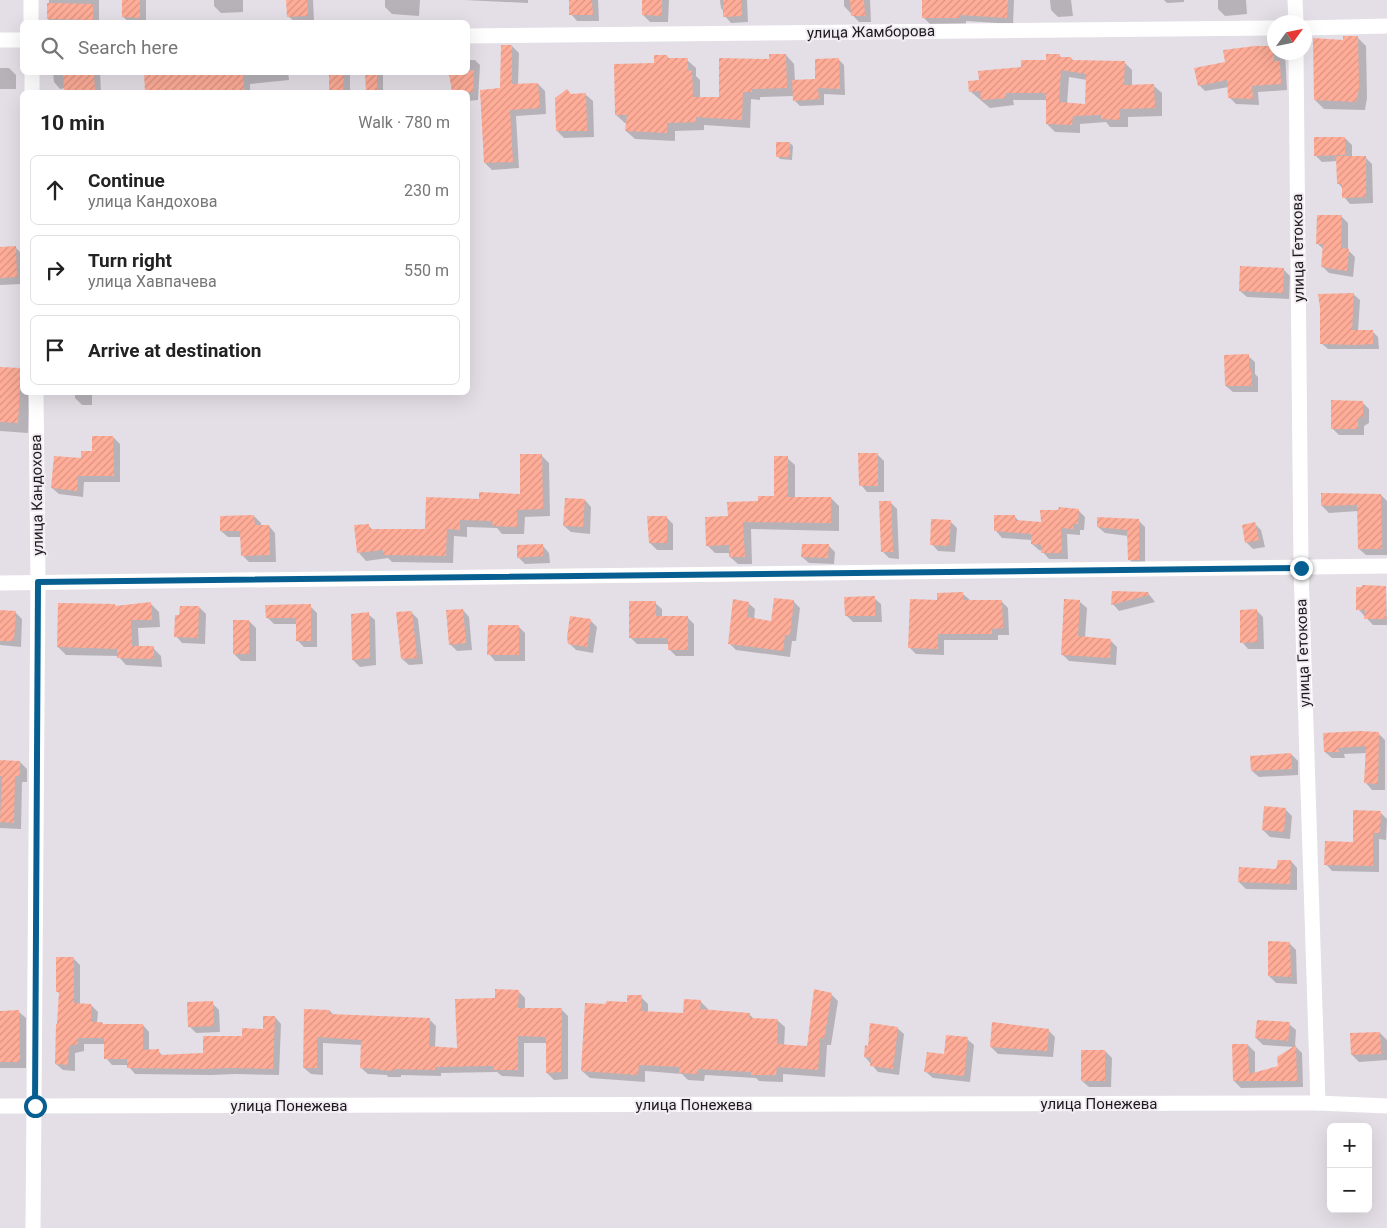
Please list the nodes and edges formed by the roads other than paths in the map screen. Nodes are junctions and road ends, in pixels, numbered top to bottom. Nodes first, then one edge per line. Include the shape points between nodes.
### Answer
1 (31, 0) edge
2 (1295, 0) edge
3 (1296, 15) edge
4 (31, 20) edge
5 (1387, 26) edge
6 (1267, 28) edge
7 (1312, 28) edge
8 (470, 36) edge
9 (0, 40) edge
10 (20, 40) edge
11 (1296, 60) edge
12 (32, 75) edge
13 (32, 90) edge
14 (36, 395) edge
15 (1387, 566) edge
16 (1301, 568) junction
17 (38, 582) junction
18 (0, 583) edge
19 (1318, 1103) junction
20 (0, 1106) edge
21 (35, 1106) junction
22 (1387, 1106) edge
23 (33, 1228) edge

1 - 4 street
2 - 3 street
5 - 7 street
6 - 8 street, улица Жамборова
9 - 10 street
11 - 16 street, улица Гетокова
12 - 13 street
14 - 17 street, улица Кандохова
15 - 16 street
16 - 17 street
16 - 19 street, улица Гетокова
17 - 18 street
17 - 21 street, улица Кандохова
19 - 21 street, улица Понежева
19 - 22 street, улица Понежева
20 - 21 street, улица Понежева
21 - 23 street, улица Кандохова

